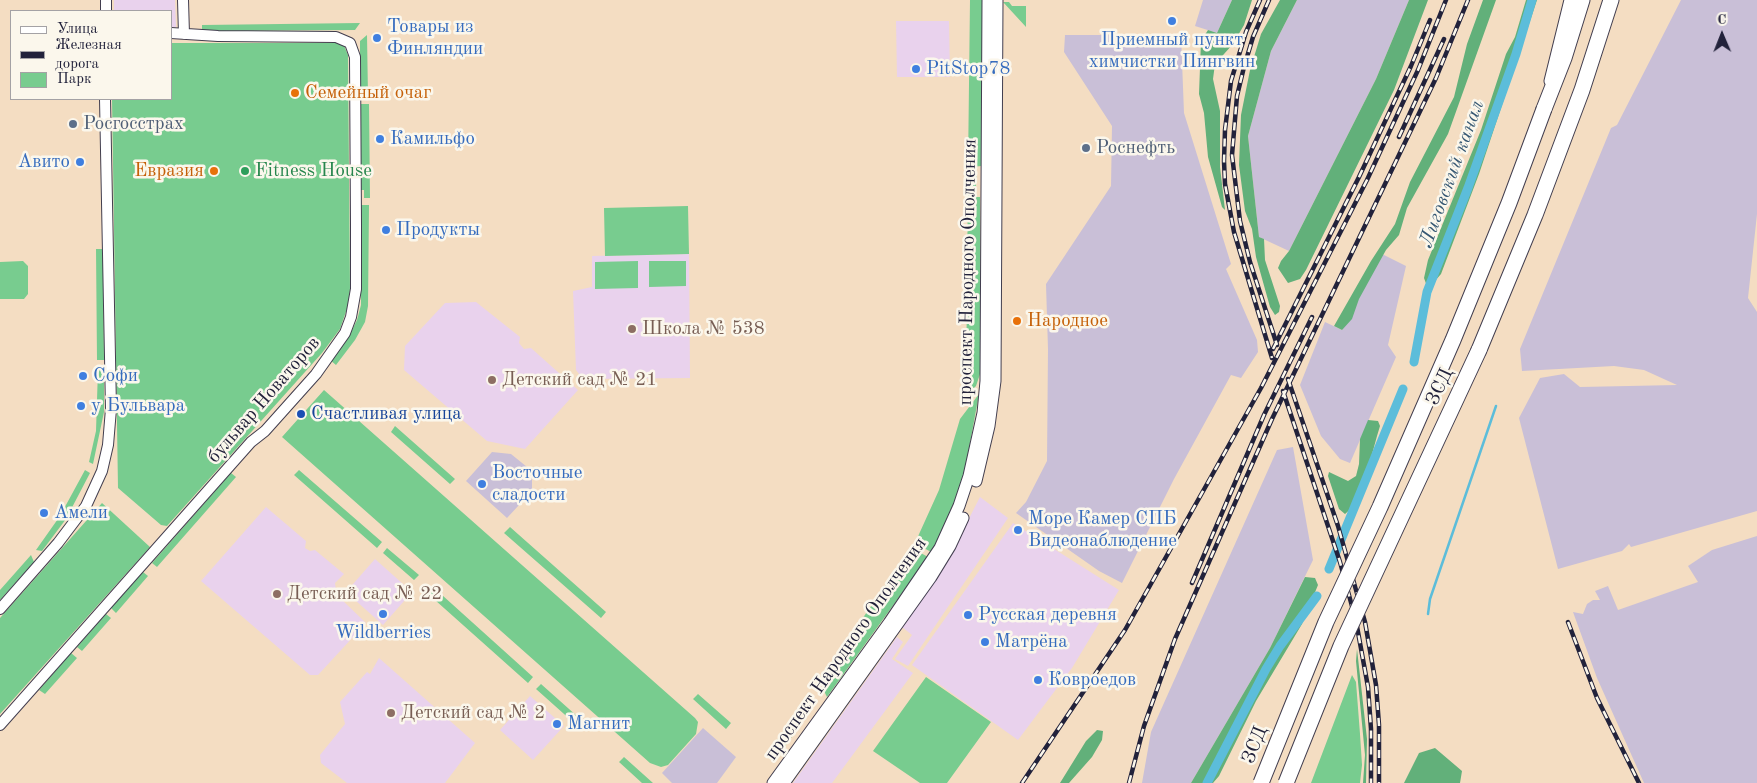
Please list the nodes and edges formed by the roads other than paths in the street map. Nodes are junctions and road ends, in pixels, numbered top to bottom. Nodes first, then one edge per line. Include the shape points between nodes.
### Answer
1 (183, 0) edge
2 (988, 0) edge
3 (997, 0) edge
4 (1570, 0) edge
5 (1582, 0) edge
6 (1611, 0) edge
7 (172, 32) edge
8 (184, 34) junction
9 (106, 100) edge
10 (1544, 109) junction
11 (0, 609) edge
12 (0, 725) edge
13 (773, 783) edge
14 (784, 783) edge
15 (1261, 783) edge
16 (1286, 783) edge

1 - 8 street
2 - 13 main road, проспект Народного Ополчения via 986,381 983,413 969,476 957,513 940,548
3 - 14 main road, проспект Народного Ополчения via 994,381 989,426 974,489 941,562
4 - 10 main road
5 - 10 highway, ЗСД
6 - 16 highway, ЗСД, bridge via 1578,99 1479,350 1344,638
7 - 8 street
8 - 12 street, бульвар Новаторов via 336,37 344,39 353,48 355,296 351,318 316,374 265,431 251,442
9 - 11 street via 111,410 107,450 98,482 77,519
10 - 15 highway, ЗСД, bridge via 1453,340 1326,622

